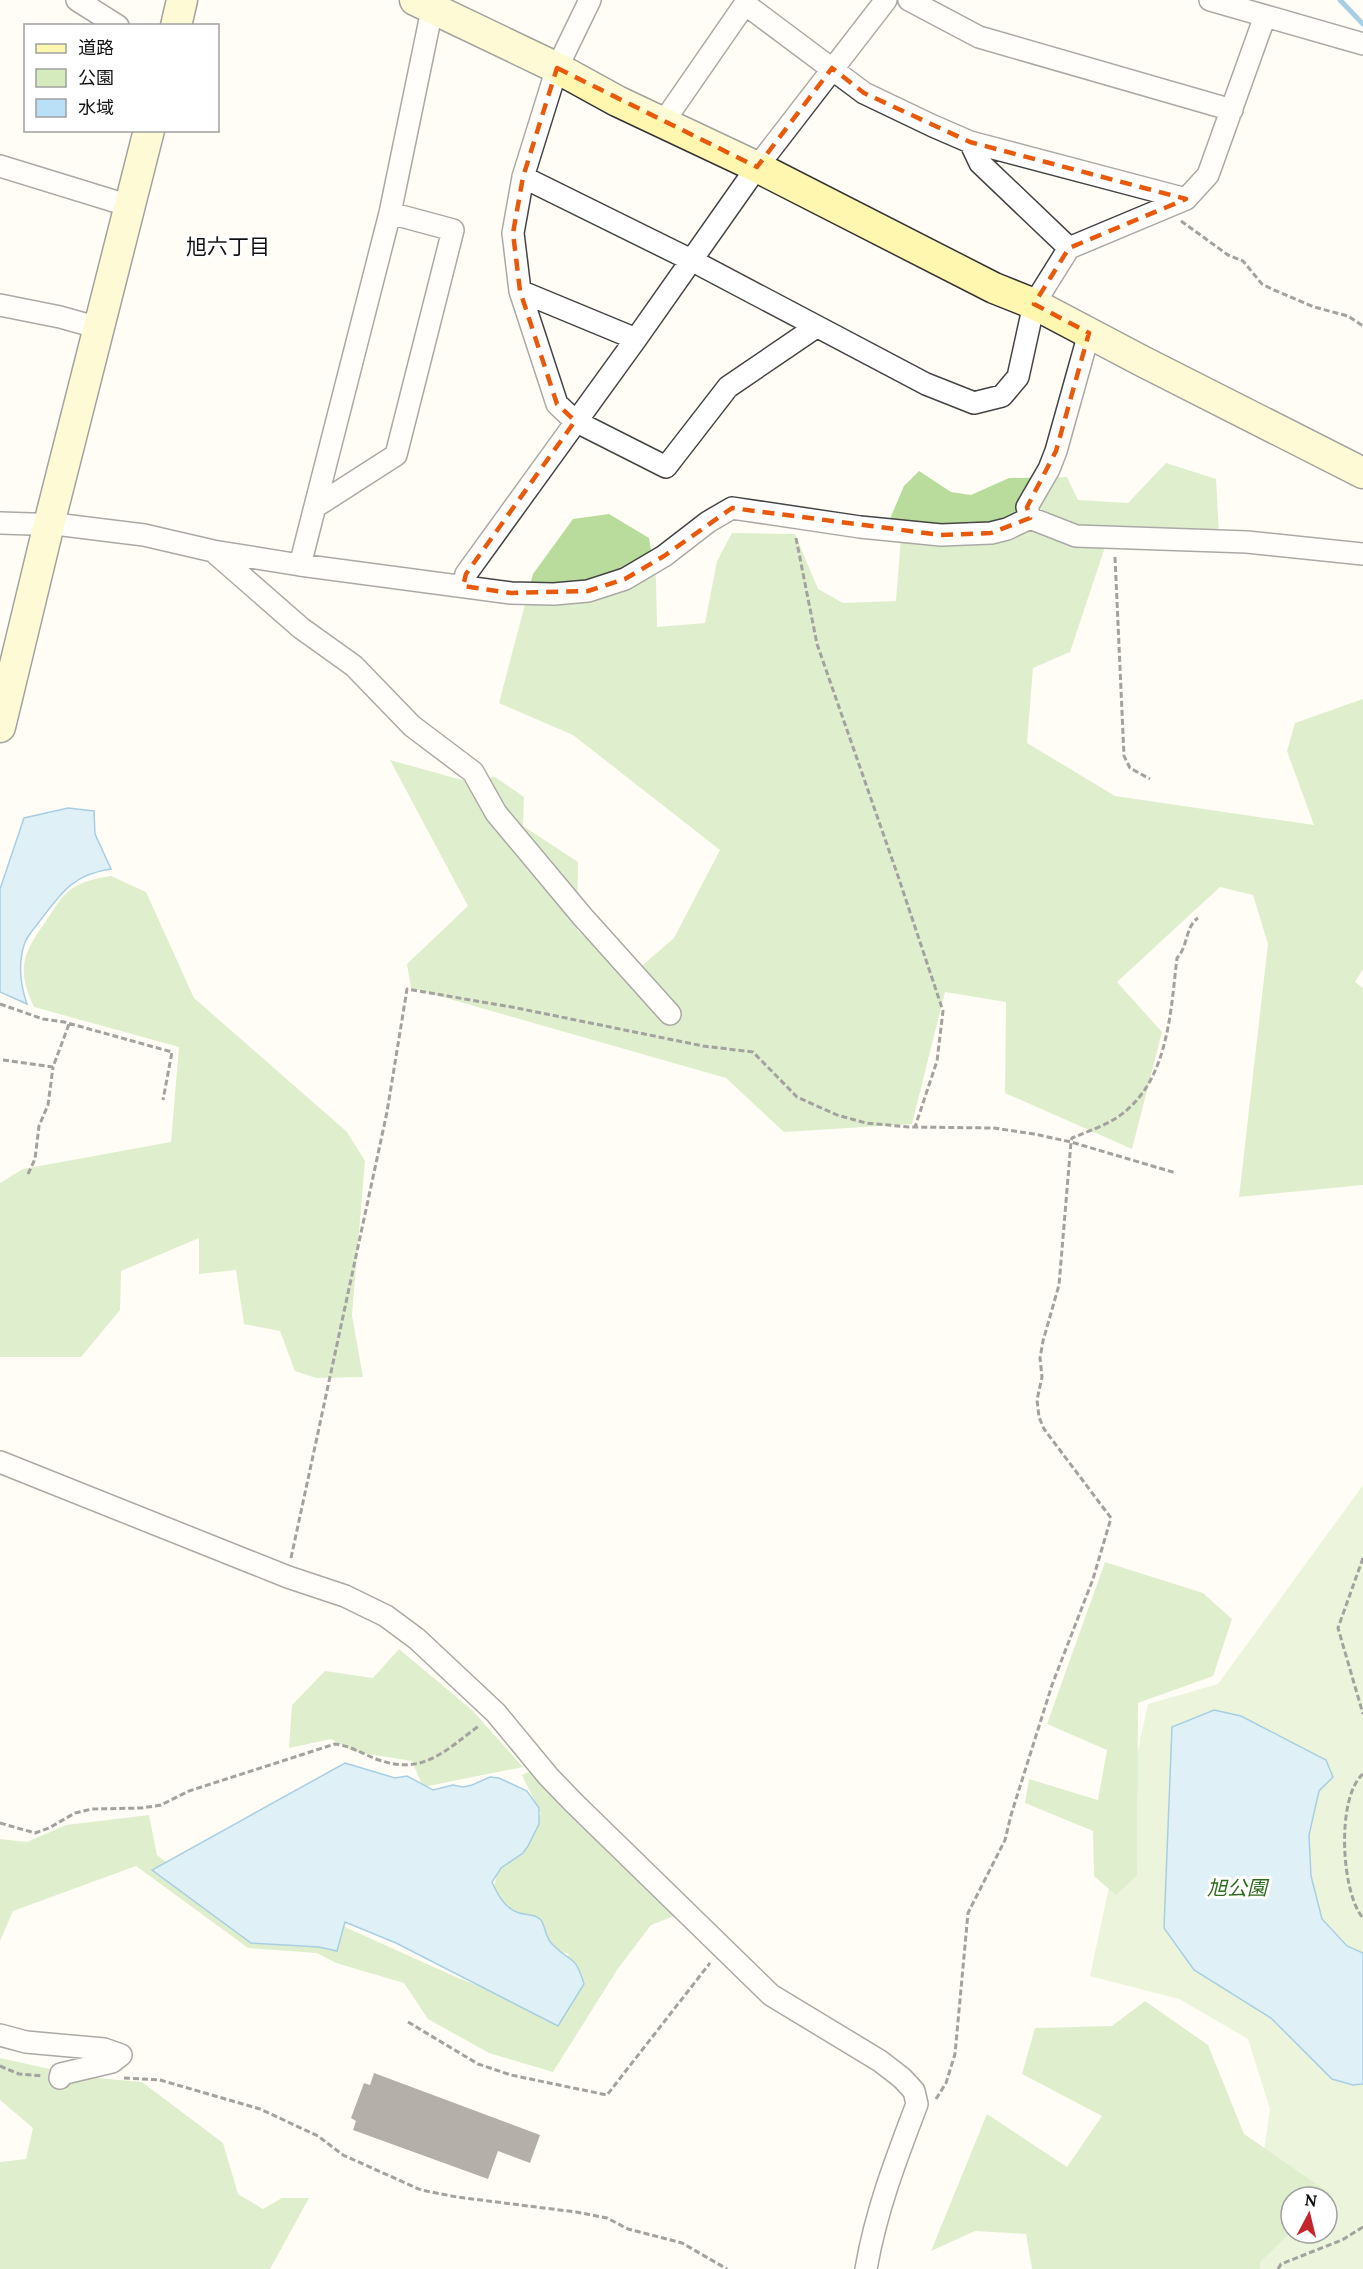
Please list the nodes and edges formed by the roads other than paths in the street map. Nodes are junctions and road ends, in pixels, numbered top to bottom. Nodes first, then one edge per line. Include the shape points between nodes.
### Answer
1 (77, 0) edge
2 (182, 0) edge
3 (590, 0) edge
4 (886, 0) edge
5 (909, 0) edge
6 (1210, 0) edge
7 (427, 3) edge
8 (1265, 16) junction
9 (115, 24) edge
10 (176, 24) edge
11 (1363, 44) edge
12 (557, 68) junction
13 (832, 68) junction
14 (1232, 110) junction
15 (662, 123) junction
16 (148, 132) edge
17 (970, 142) junction
18 (0, 166) edge
19 (757, 167) junction
20 (523, 177) junction
21 (1186, 199) junction
22 (130, 206) junction
23 (390, 213) junction
24 (1069, 248) junction
25 (691, 260) junction
26 (520, 291) junction
27 (1035, 304) junction
28 (0, 305) edge
29 (816, 327) junction
30 (99, 328) junction
31 (1089, 333) junction
32 (636, 339) junction
33 (575, 421) junction
34 (1363, 473) edge
35 (315, 507) junction
36 (1030, 518) junction
37 (0, 524) edge
38 (49, 524) junction
39 (213, 551) junction
40 (1363, 554) edge
41 (300, 566) junction
42 (463, 585) junction
43 (0, 728) edge
44 (670, 1014) dead end
45 (0, 1462) edge
46 (0, 2035) edge
47 (60, 2078) road end
48 (866, 2269) edge

1 - 9 street
2 - 10 street
3 - 12 street
4 - 13 street
5 - 14 street via 979,37
6 - 8 street
7 - 12 street
7 - 23 street
8 - 11 street
8 - 14 street
12 - 15 street
12 - 20 street
13 - 15 street via 745,4
13 - 17 street via 864,93
13 - 19 street
14 - 21 street via 1208,175
15 - 19 street
16 - 22 street
17 - 21 street
17 - 24 street via 980,164
18 - 22 street
19 - 25 street
19 - 27 street via 994,288
20 - 25 street
20 - 26 street via 513,233
21 - 24 street
22 - 30 street
23 - 35 street
23 - 35 street via 453,230 396,455
24 - 27 street
25 - 29 street
25 - 32 street
26 - 32 street
26 - 33 street via 557,404
27 - 29 street via 1018,377 1002,396 974,403 926,384
27 - 31 street
28 - 30 street
29 - 33 street via 728,387 666,467
30 - 38 street
31 - 34 street
31 - 36 street via 1056,451 1027,507
32 - 33 street
33 - 42 street via 466,574
35 - 41 street
36 - 40 street via 1076,536 1247,542
36 - 42 street via 991,533 941,535 732,508 625,579 588,591 511,593
37 - 38 street
38 - 39 street via 144,535
38 - 43 street
39 - 41 street
39 - 44 street via 301,628 354,666 412,726 473,772 496,813
41 - 42 street
45 - 48 street via 345,1596 386,1616 417,1639 496,1713 554,1782 771,1995 902,2078 914,2091 917,2104 886,2186
46 - 47 street via 26,2042 104,2049 121,2055 112,2062 61,2074

